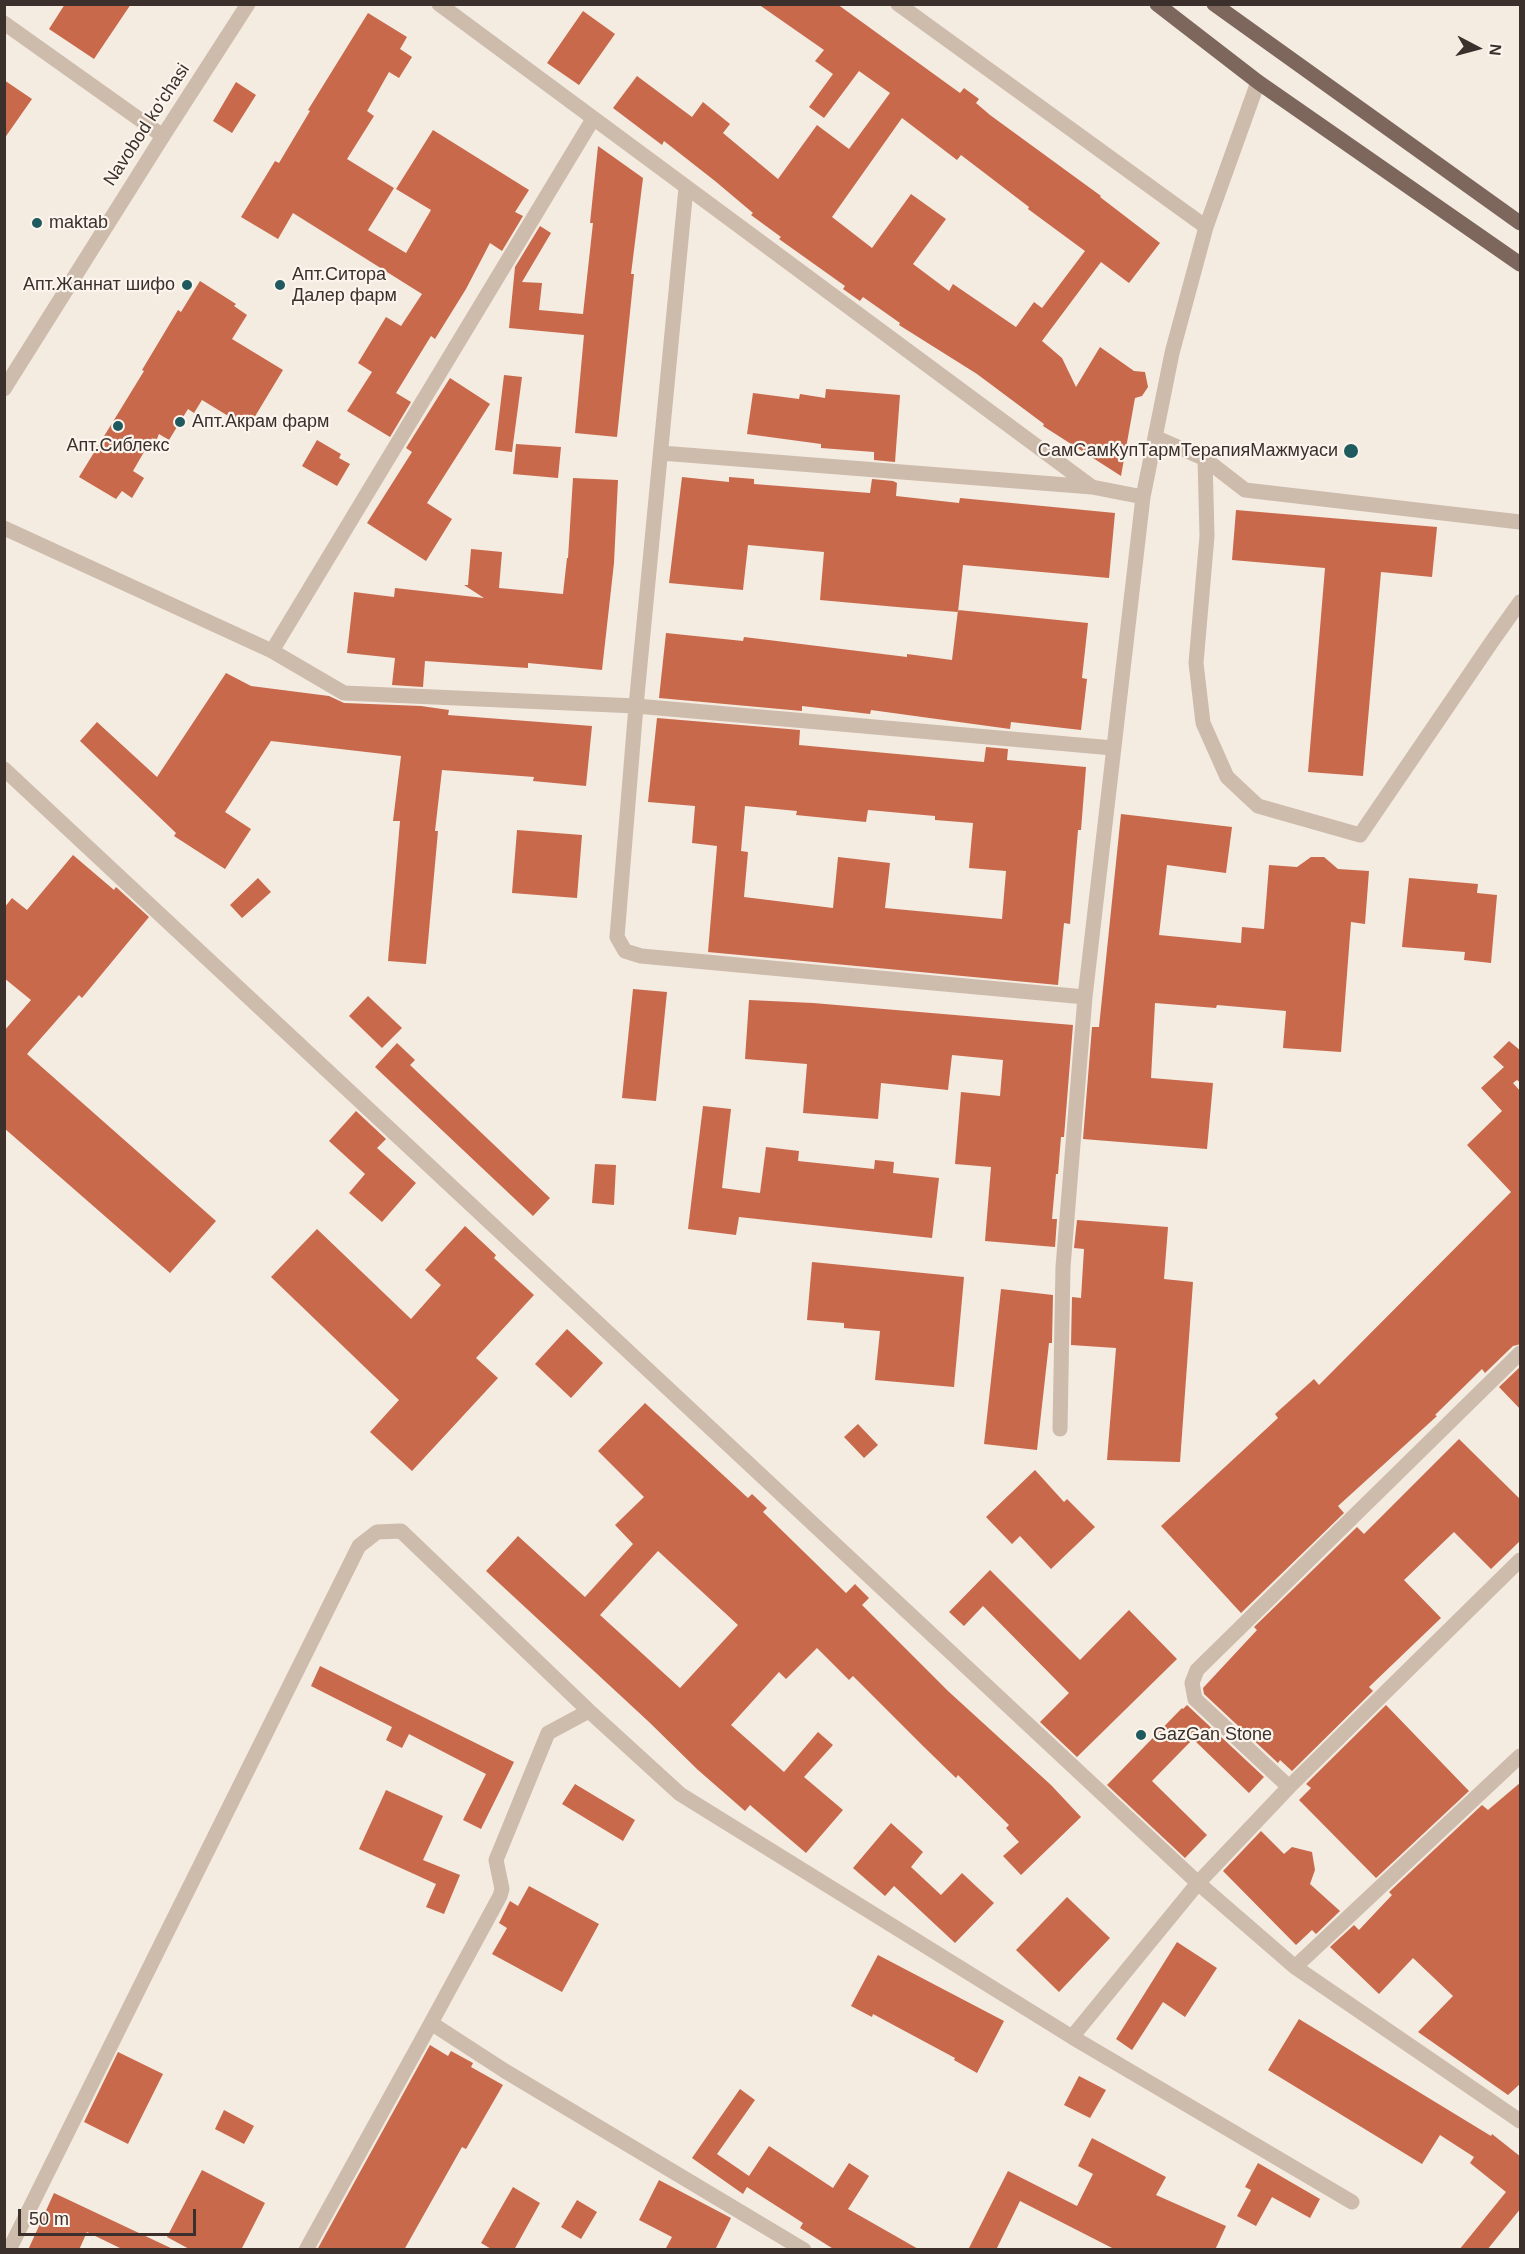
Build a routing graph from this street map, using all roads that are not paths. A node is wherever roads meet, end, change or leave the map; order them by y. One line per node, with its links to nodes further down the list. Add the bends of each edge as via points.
1 (248, 4): 9 (street, Navobod ko'chasi)
2 (439, 4): 8 (street)
3 (898, 4): 12 (street)
4 (1157, 4): 7 (main road)
5 (1214, 4): 11 (main road)
6 (4, 23): 9 (street)
7 (1258, 82): 12 (street); 13 (main road)
8 (593, 119): 10 (street); 23 (street)
9 (162, 136): 14 (street, Navobod ko'chasi)
10 (686, 188): 16 (street); 18 (street)
11 (1521, 223)
12 (1206, 227): 15 (street, via 1172,353)
13 (1521, 264)
14 (4, 389)
15 (1155, 437): 17 (street); 19 (street)
16 (661, 453): 18 (street); 24 (street)
17 (1205, 459): 20 (street, via 1245,490); 22 (street, via 1207,536 1196,663 1203,723 1227,777 1258,806 1360,835)
18 (1092, 487): 19 (street)
19 (1143, 497): 25 (street)
20 (1521, 522)
21 (4, 528): 23 (street)
22 (1521, 602)
23 (272, 651): 24 (street, via 344,693)
24 (636, 706): 25 (street); 27 (street, via 617,918 617,937 625,951 641,956)
25 (1113, 748): 27 (street)
26 (4, 769): 34 (street)
27 (1085, 997): 29 (street, via 1063,1267)
28 (1521, 1353): 33 (street, via 1197,1670 1192,1683 1195,1699)
29 (1060, 1430)
30 (1521, 1560): 33 (street)
31 (589, 1711): 36 (street, via 548,1733 496,1860 500,1896); 37 (street, via 680,1794); 40 (street, via 401,1531 377,1532 359,1546)
32 (1521, 1756): 35 (street)
33 (1289, 1787): 34 (street)
34 (1198, 1883): 35 (street); 37 (street)
35 (1295, 1967): 38 (street)
36 (431, 2023): 41 (street); 42 (street)
37 (1072, 2037): 39 (street)
38 (1518, 2116)
39 (1352, 2202)
40 (9, 2250)
41 (306, 2250)
42 (804, 2250)

